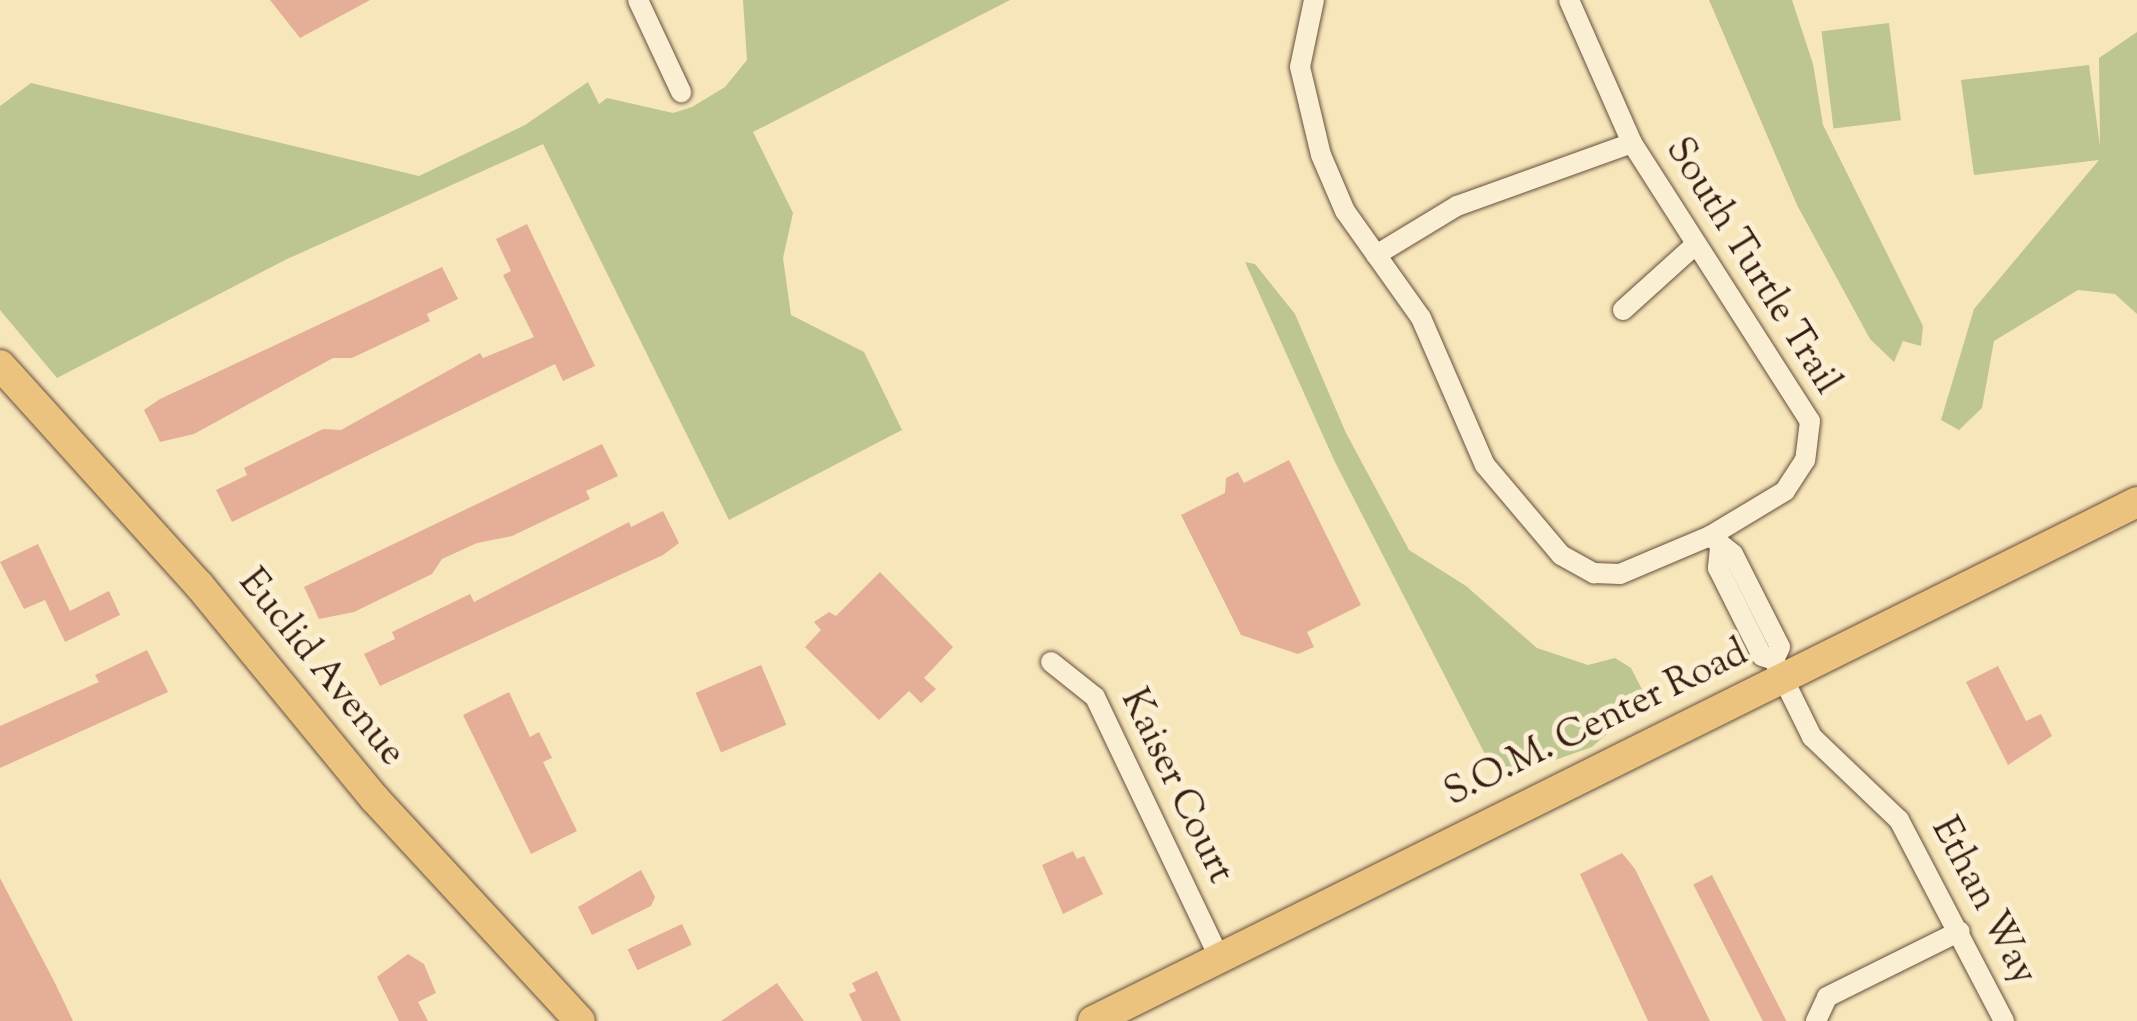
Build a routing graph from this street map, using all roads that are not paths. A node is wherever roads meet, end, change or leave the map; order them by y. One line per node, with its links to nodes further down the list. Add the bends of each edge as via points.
1 (638, 0): 4 (street)
2 (1314, 0): 7 (street, South Turtle Trail, via 1300,67 1321,155 1345,211)
3 (1569, 0): 5 (street, South Turtle Trail)
4 (681, 92)
5 (1632, 143): 6 (street, South Turtle Trail); 7 (street, via 1457,206)
6 (1696, 244): 8 (street); 11 (street, South Turtle Trail, via 1810,421 1805,460 1785,491)
7 (1376, 255): 11 (street, South Turtle Trail, via 1422,318 1485,465 1562,555 1594,573 1620,574)
8 (1623, 310)
9 (0, 366): 16 (main road, Euclid Avenue, via 199,585 374,798)
10 (2137, 502): 13 (main road, S.O.M. Center Road)
11 (1715, 542): 13 (street, Ethan Way, via 1718,568 1744,621 1762,656)
12 (1051, 662): 15 (street, Kaiser Court, via 1096,697)
13 (1779, 669): 14 (street, Ethan Way, via 1812,737 1899,820); 15 (main road, S.O.M. Center Road)
14 (1960, 931): 18 (street, via 1827,997); 19 (street, Ethan Way)
15 (1219, 957): 17 (main road, S.O.M. Center Road)
16 (580, 1021)
17 (1093, 1021)
18 (1816, 1021)
19 (2004, 1021)

